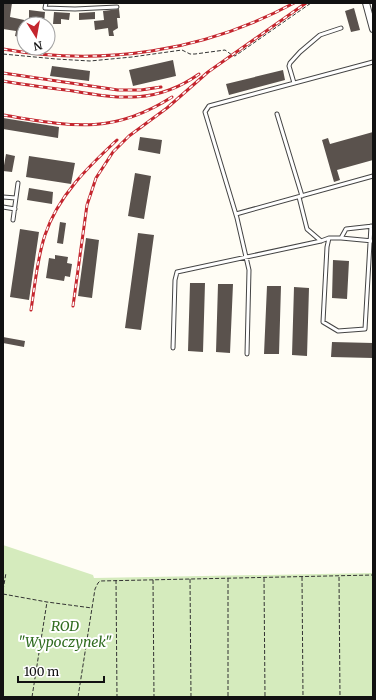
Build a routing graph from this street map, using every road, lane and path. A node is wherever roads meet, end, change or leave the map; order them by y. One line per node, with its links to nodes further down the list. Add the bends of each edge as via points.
1 (46, 3): 5 (lane, via 45,8)
2 (105, 3): 5 (lane)
3 (311, 3): 9 (path, via 235,56 225,50 190,54 182,50 90,61)
4 (367, 4): 8 (street)
5 (105, 7): 6 (lane)
6 (118, 7)
7 (341, 28): 11 (lane, via 320,35 290,63)
8 (373, 29)
9 (3, 54)
10 (373, 62): 11 (lane)
11 (294, 83): 20 (lane, via 208,106 205,112)
12 (277, 114): 15 (lane)
13 (373, 176): 15 (lane)
14 (18, 183): 17 (lane)
15 (300, 196): 20 (lane); 25 (lane, via 307,229)
16 (3, 197): 17 (lane)
17 (16, 198): 19 (lane)
18 (3, 207): 19 (lane)
19 (15, 209): 21 (lane)
20 (236, 214): 27 (lane)
21 (13, 220)
22 (372, 226): 24 (lane, via 346,229); 26 (lane)
23 (328, 238): 24 (lane); 25 (lane); 26 (lane, via 323,322 338,331 365,329)
24 (341, 238): 26 (lane)
25 (321, 241): 27 (lane)
26 (371, 241)
27 (247, 257): 28 (lane, via 177,272); 29 (lane)
28 (173, 348)
29 (247, 354)
30 (6, 573): 39 (path)
31 (373, 575): 32 (path)
32 (339, 576): 34 (path); 51 (path)
33 (264, 577): 34 (path); 36 (path); 49 (path)
34 (302, 577): 50 (path)
35 (190, 578): 36 (path); 37 (path); 47 (path)
36 (228, 578): 48 (path)
37 (154, 579): 38 (path); 46 (path)
38 (116, 580): 42 (path, via 103,580 98,583); 45 (path)
39 (3, 590)
40 (3, 594): 41 (path)
41 (47, 602): 42 (path); 43 (path)
42 (92, 608): 44 (path)
43 (32, 697)
44 (78, 697)
45 (117, 697)
46 (154, 697)
47 (191, 697)
48 (228, 697)
49 (265, 697)
50 (303, 697)
51 (340, 697)

